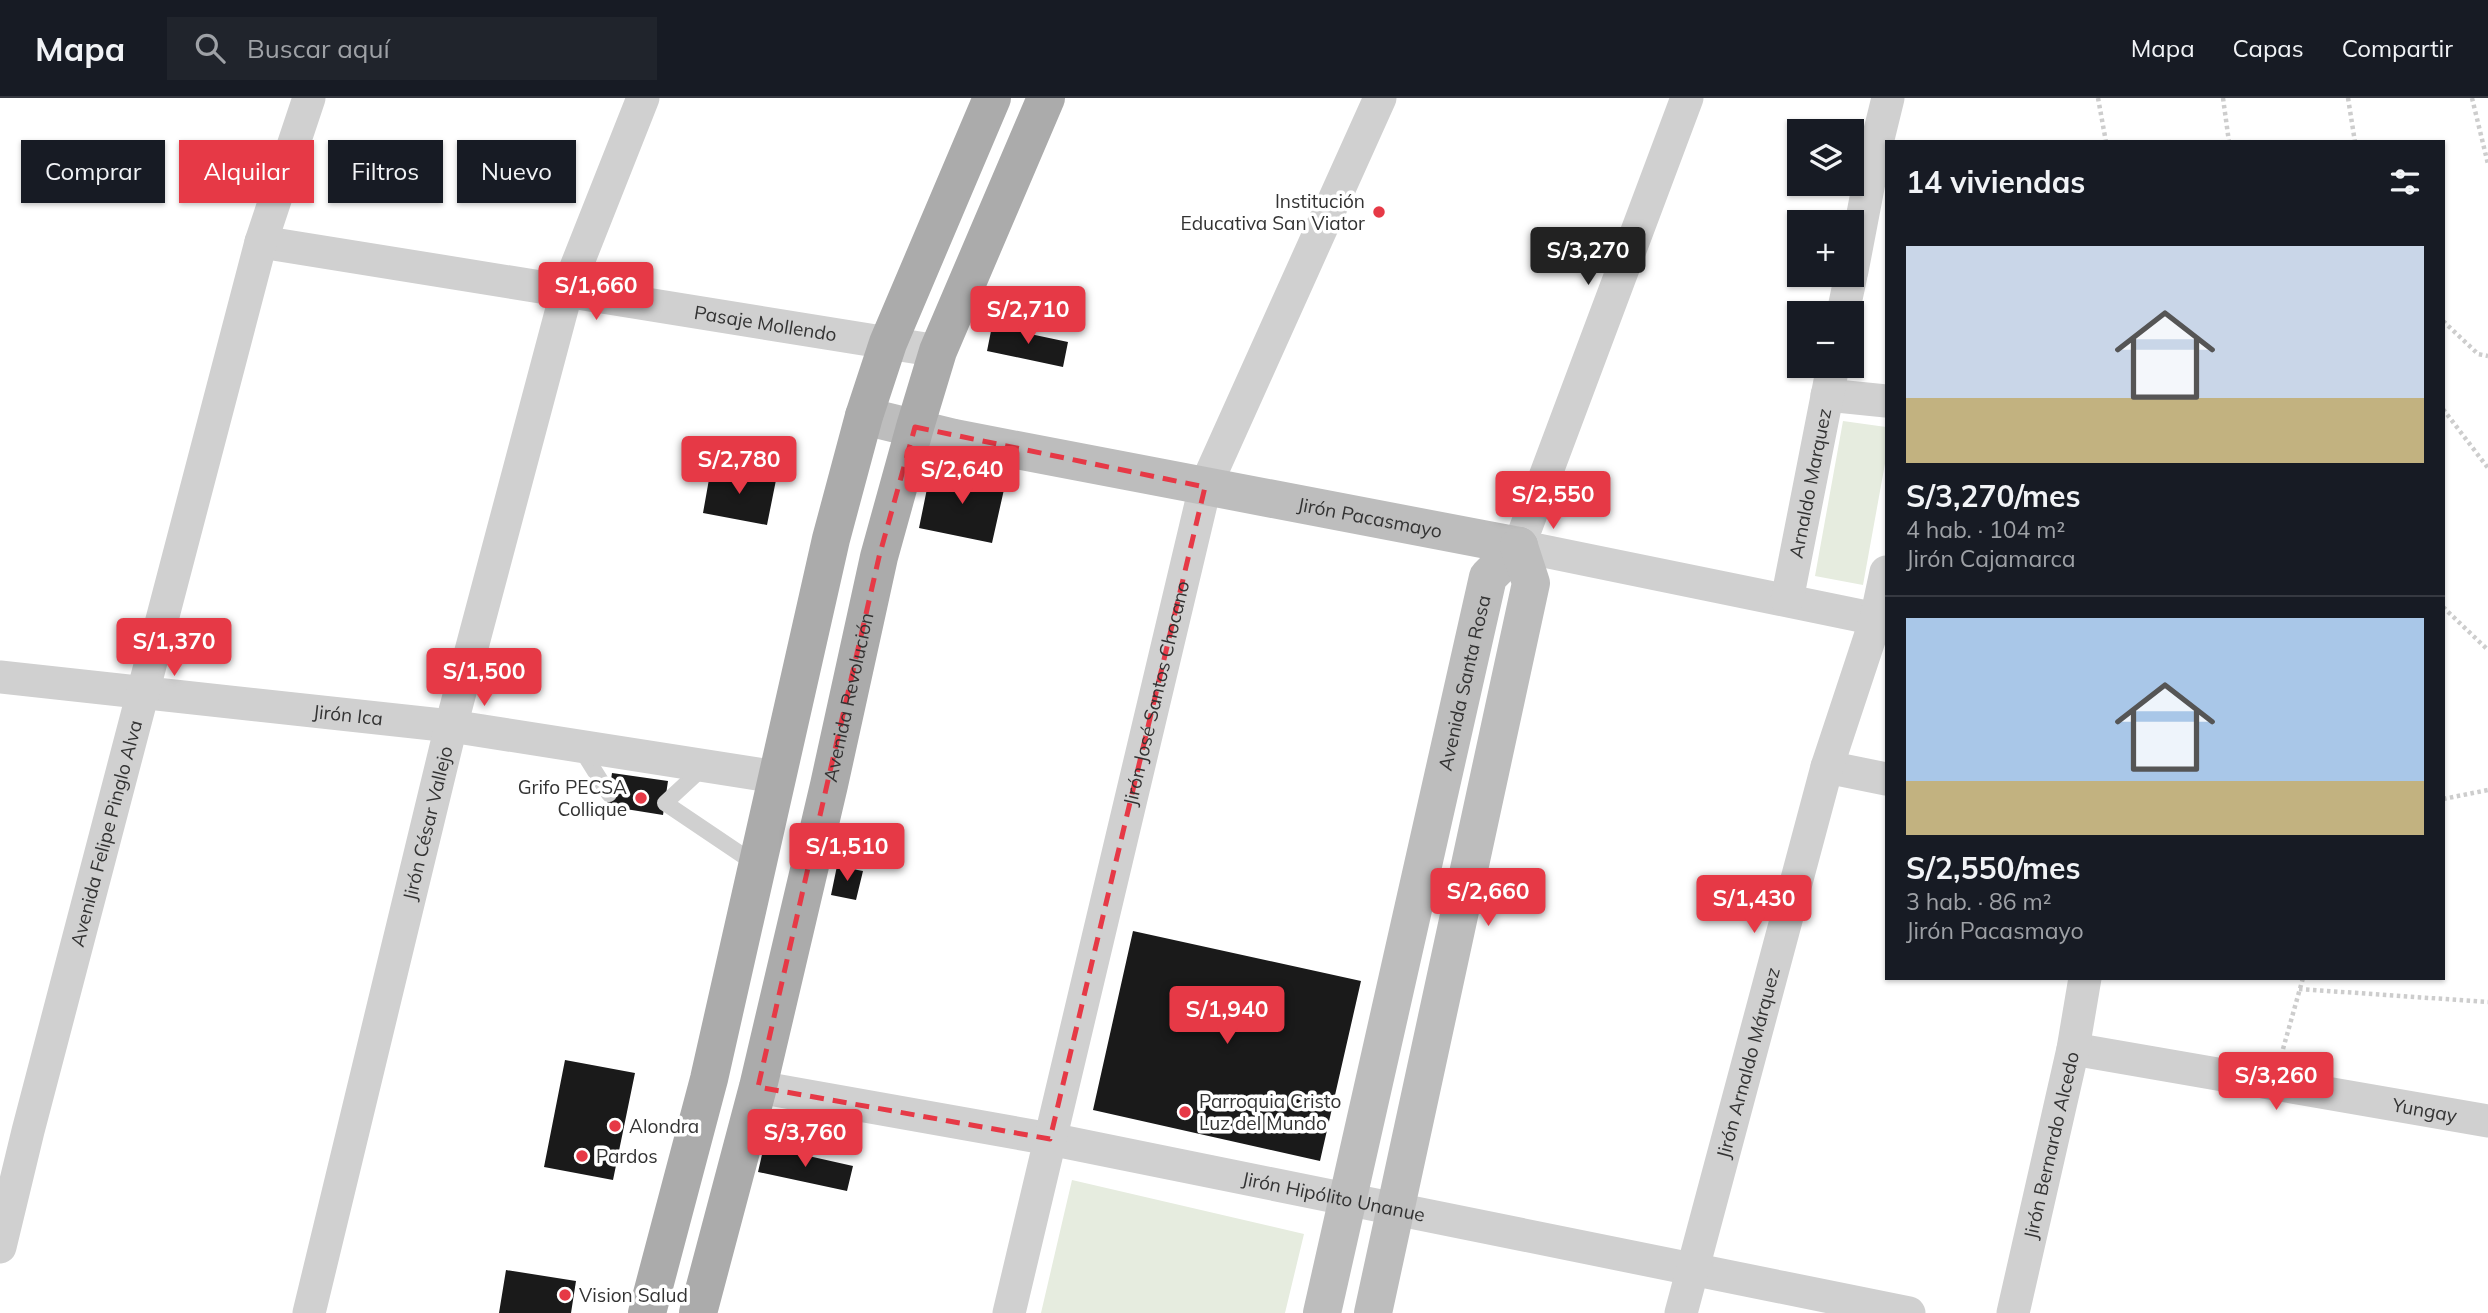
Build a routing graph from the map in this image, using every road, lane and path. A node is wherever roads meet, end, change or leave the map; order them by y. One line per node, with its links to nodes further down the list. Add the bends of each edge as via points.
1 (309, 98): 17 (street, Avenida Felipe Pinglo Alva)
2 (643, 98): 18 (street, Jirón César Vallejo)
3 (992, 98): 20 (main road)
4 (1046, 98): 21 (main road, Avenida Revolución)
5 (1380, 98): 29 (street, Jirón José Santos Chocano)
6 (1687, 98): 30 (street)
7 (1888, 98): 16 (street)
8 (2098, 98): 12 (path)
9 (2223, 98): 13 (path)
10 (2348, 98): 14 (path)
11 (2472, 98): 15 (path)
12 (2106, 140)
13 (2229, 140)
14 (2355, 140)
15 (2488, 164)
16 (1863, 210)
17 (261, 242): 18 (street, Pasaje Mollendo); 37 (street, Avenida Felipe Pinglo Alva)
18 (567, 290): 20 (street, Pasaje Mollendo); 38 (street, Jirón César Vallejo)
19 (2445, 323): 22 (path, via 2478,355)
20 (888, 342): 21 (street, Pasaje Mollendo); 26 (main road)
21 (938, 351): 27 (main road, Avenida Revolución)
22 (2488, 356)
23 (1830, 380): 24 (street); 32 (street, Arnaldo Marquez)
24 (1885, 401)
25 (2445, 412): 28 (path)
26 (864, 416): 27 (street, Jirón Pacasmayo); 42 (main road)
27 (915, 427): 29 (street, Jirón Pacasmayo); 54 (main road, Avenida Revolución, via 879,557)
28 (2488, 468)
29 (1205, 487): 30 (street, Jirón Pacasmayo); 57 (street, Jirón José Santos Chocano)
30 (1519, 546): 32 (street, Jirón Pacasmayo); 58 (street, Avenida Santa Rosa, via 1488,577); 59 (street, via 1531,583)
31 (1885, 577): 34 (street, Jirón Arnaldo Márquez)
32 (1787, 600): 34 (street, Jirón Pacasmayo)
33 (2445, 609): 35 (path)
34 (1876, 619): 41 (street, Jirón Arnaldo Márquez)
35 (2488, 650)
36 (0, 677): 37 (street, Jirón Ica)
37 (142, 693): 38 (street, Jirón Ica); 56 (street, Avenida Felipe Pinglo Alva)
38 (451, 726): 39 (street, Jirón Ica); 62 (street, Jirón César Vallejo)
39 (580, 747): 40 (street, Jirón Ica); 45 (lane)
40 (705, 766): 42 (street, Jirón Ica); 47 (lane, via 664,803)
41 (1827, 767): 43 (street); 61 (street, Jirón Arnaldo Márquez)
42 (777, 777): 47 (main road)
43 (1885, 779)
44 (2488, 790): 46 (path)
45 (609, 794)
46 (2445, 799)
47 (757, 865): 63 (main road, via 709,1079)
48 (2085, 980): 52 (street, Jirón Bernardo Alcedo)
49 (2302, 980): 50 (path)
50 (2299, 989): 51 (path); 53 (path)
51 (2488, 1002)
52 (2073, 1049): 53 (street, Yungay); 70 (street, Jirón Bernardo Alcedo)
53 (2273, 1084): 55 (street, Yungay)
54 (758, 1087): 57 (street, Jirón Hipólito Unanue); 64 (main road, Avenida Revolución)
55 (2488, 1121)
56 (14, 1129): 60 (street, Avenida Felipe Pinglo Alva)
57 (1050, 1139): 58 (street, Jirón Hipólito Unanue); 65 (street, Jirón José Santos Chocano)
58 (1348, 1200): 59 (street, Jirón Hipólito Unanue); 66 (street, Avenida Santa Rosa)
59 (1397, 1209): 61 (street, Jirón Hipólito Unanue); 67 (street)
60 (0, 1247)
61 (1691, 1269): 68 (street, Jirón Arnaldo Márquez); 69 (street, Jirón Hipólito Unanue)
62 (309, 1313)
63 (647, 1313)
64 (698, 1313)
65 (1009, 1313)
66 (1322, 1313)
67 (1373, 1313)
68 (1681, 1313)
69 (1909, 1313)
70 (2013, 1313)

